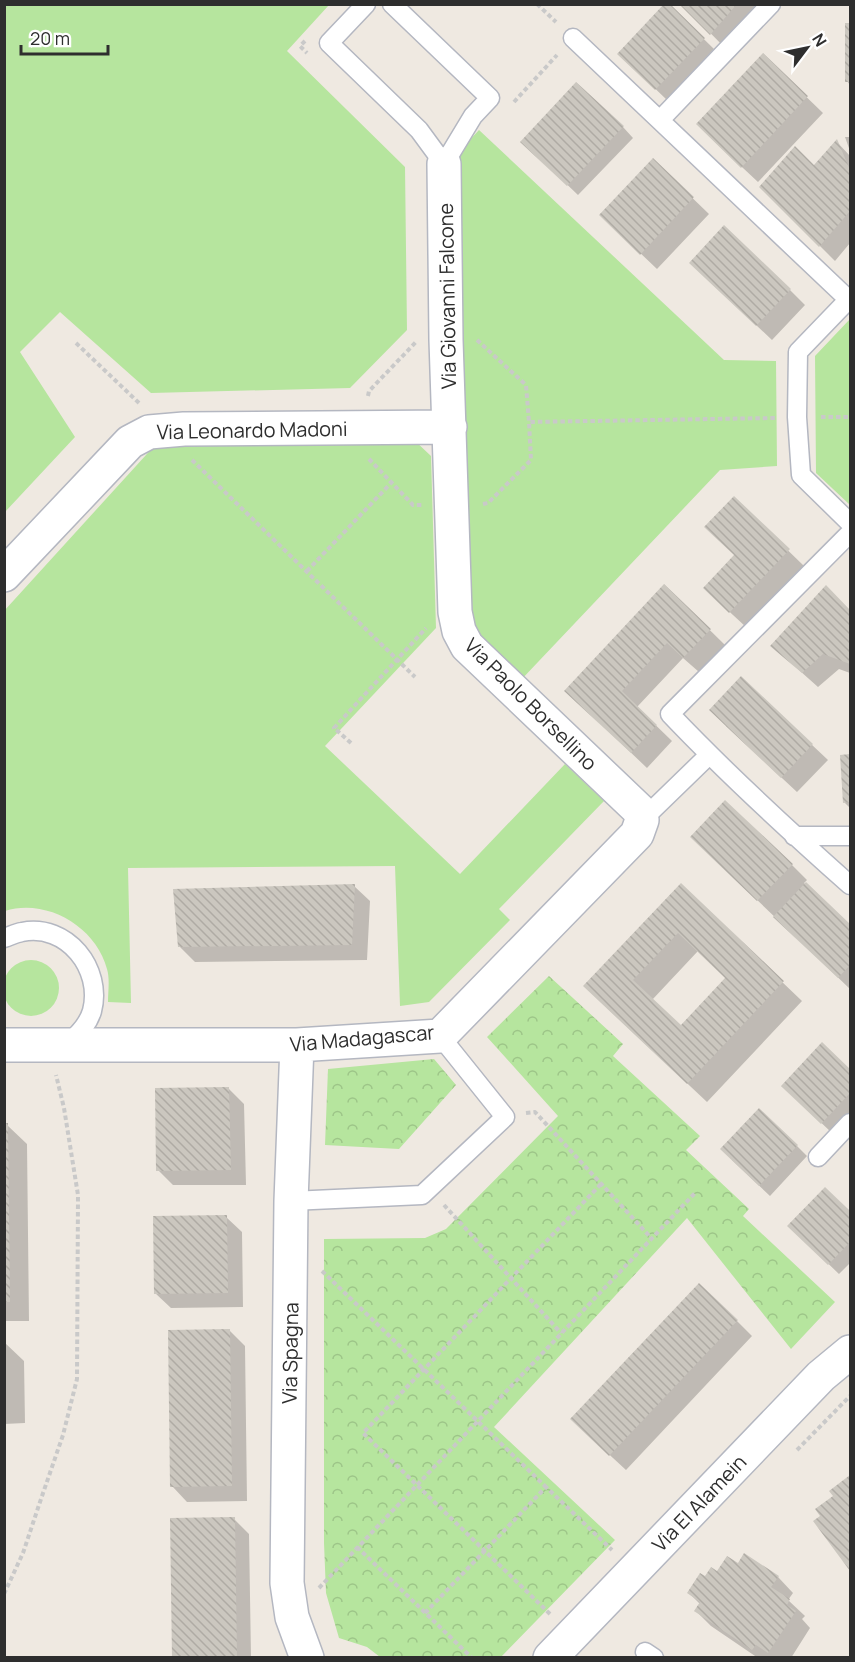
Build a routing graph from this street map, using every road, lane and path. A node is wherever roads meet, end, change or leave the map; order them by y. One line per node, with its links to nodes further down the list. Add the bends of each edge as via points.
1 (366, 4): 10 (lane, via 328,43 419,130)
2 (392, 4): 10 (lane, via 489,98 473,116)
3 (537, 4): 6 (path)
4 (771, 4): 9 (lane)
5 (308, 38): 7 (path, via 300,46)
6 (573, 38): 8 (path); 9 (lane)
7 (308, 55)
8 (508, 108)
9 (660, 120): 11 (lane)
10 (444, 164): 20 (street, Via Giovanni Falcone)
11 (850, 299): 17 (lane, via 798,352)
12 (471, 339): 19 (path, via 478,340 526,386)
13 (421, 342): 15 (path, via 414,343 369,391)
14 (76, 343): 16 (path)
15 (367, 401)
16 (145, 410)
17 (797, 417): 18 (path); 19 (path); 26 (lane, via 801,474)
18 (850, 417)
19 (529, 422): 24 (path, via 531,460 488,503)
20 (450, 427): 29 (street, Via Leonardo Madoni, via 149,432 130,442); 35 (street, Via Paolo Borsellino, via 455,612 459,631 467,646 639,810)
21 (184, 453): 28 (path)
22 (368, 454): 23 (path)
23 (391, 483): 25 (path, via 413,504); 28 (path)
24 (479, 504)
25 (430, 506)
26 (850, 523)
27 (850, 533): 34 (lane, via 670,714)
28 (307, 571): 31 (path)
29 (4, 575)
30 (429, 624): 31 (path)
31 (398, 659): 32 (path); 33 (path, via 334,728)
32 (415, 677)
33 (351, 743)
34 (709, 755): 35 (lane, Via Madagascar); 36 (lane)
35 (642, 820): 40 (street, Via Madagascar, via 637,834)
36 (794, 836): 37 (lane); 38 (lane)
37 (850, 836)
38 (850, 885)
39 (4, 938): 43 (lane, via 22,932 44,932 64,939 80,952 91,971 95,992 92,1012 82,1031)
40 (440, 1036): 42 (street, Via Madagascar); 44 (lane)
41 (4, 1045): 43 (street, Via Madagascar)
42 (297, 1045): 43 (street, Via Madagascar); 50 (street, Via Spagna)
43 (58, 1046): 63 (path, via 78,1195 77,1379 63,1435 27,1542)
44 (505, 1117): 47 (path, via 535,1112); 48 (lane)
45 (850, 1123): 46 (lane)
46 (818, 1157)
47 (601, 1184): 51 (path); 53 (path)
48 (429, 1188): 50 (lane, via 422,1195); 53 (path)
49 (695, 1193): 51 (path)
50 (291, 1201): 67 (street, Via Spagna, via 287,1582 292,1617)
51 (651, 1239): 54 (path)
52 (318, 1268): 56 (path)
53 (511, 1278): 54 (path); 56 (path)
54 (561, 1334): 57 (path)
55 (850, 1352): 62 (street, Via El Alamein, via 821,1376)
56 (424, 1370): 57 (path); 58 (path, via 363,1433)
57 (478, 1421): 58 (path); 59 (path)
58 (416, 1485): 60 (path); 61 (path)
59 (546, 1487): 61 (path); 62 (path)
60 (357, 1547): 64 (path, via 319,1587); 65 (path)
61 (485, 1551): 65 (path); 66 (path)
62 (633, 1571): 66 (street, Via El Alamein)
63 (4, 1594)
64 (320, 1599)
65 (425, 1613): 68 (path)
66 (561, 1646)
67 (307, 1658)
68 (472, 1658)

